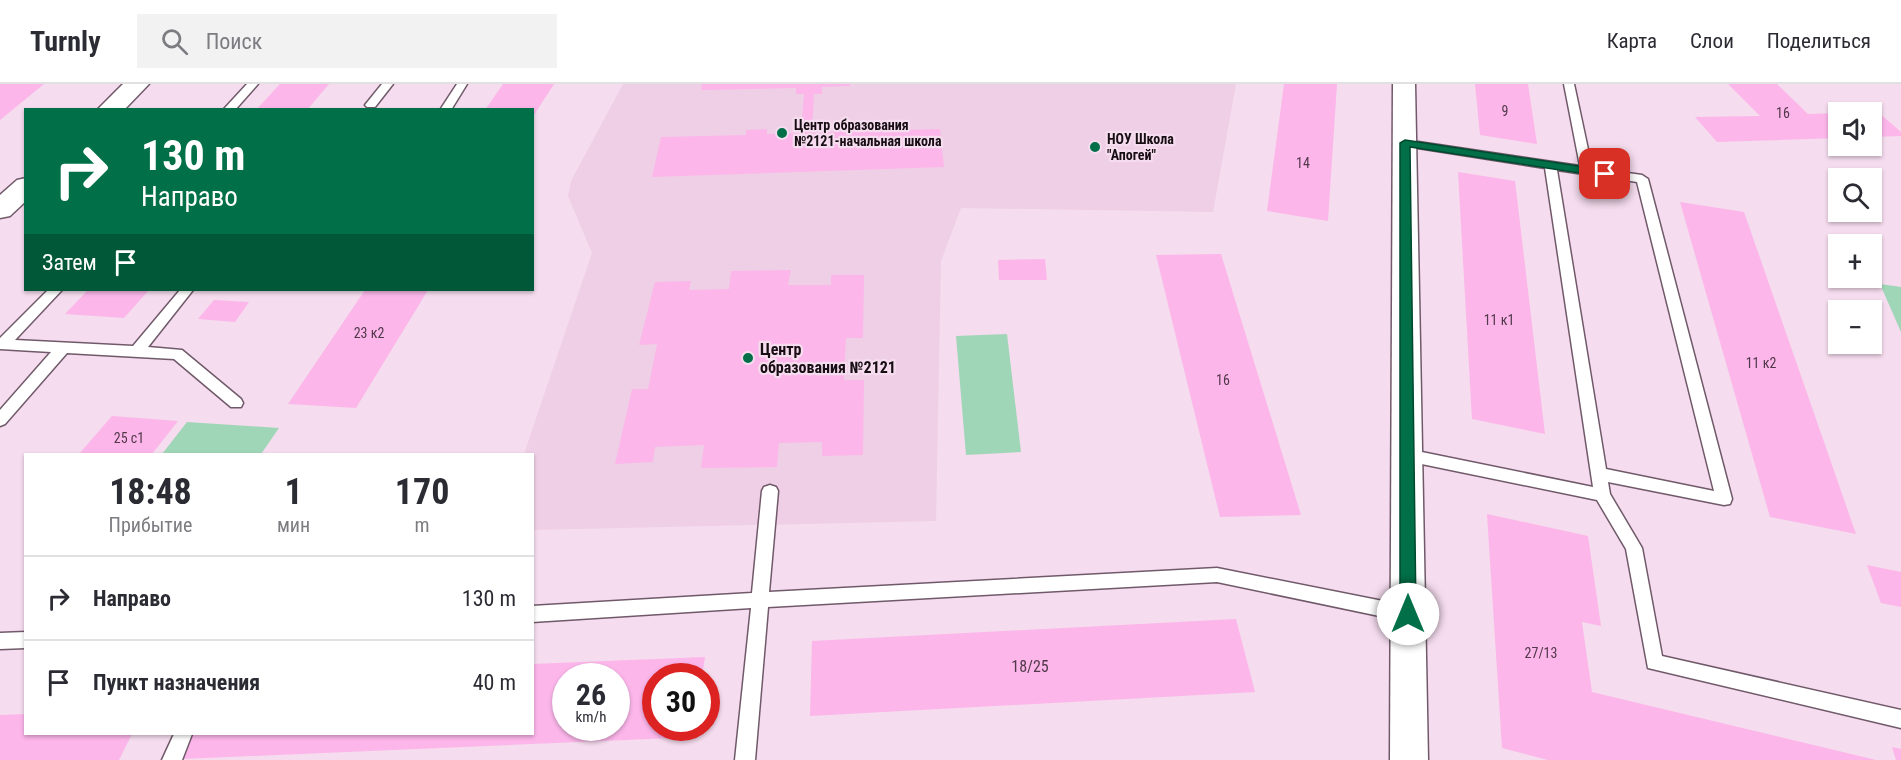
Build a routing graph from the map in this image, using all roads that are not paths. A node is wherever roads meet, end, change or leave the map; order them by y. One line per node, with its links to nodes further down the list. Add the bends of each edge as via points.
1 (137, 84): 8 (main road)
2 (253, 84): 9 (lane)
3 (388, 84): 7 (lane)
4 (462, 84): 10 (lane)
5 (1404, 84): 11 (street)
6 (1569, 84): 13 (lane)
7 (371, 105)
8 (111, 108)
9 (230, 108)
10 (446, 108)
11 (1405, 143): 12 (lane); 23 (street)
12 (1551, 165): 13 (lane); 24 (lane)
13 (1587, 171): 24 (lane, via 1642,179 1724,499)
14 (24, 188): 15 (main road)
15 (0, 210)
16 (54, 291): 18 (lane)
17 (186, 291): 20 (lane)
18 (1, 344): 19 (lane)
19 (63, 348): 20 (lane); 22 (lane)
20 (136, 352): 21 (lane, via 177,354)
21 (236, 403)
22 (0, 420)
23 (1407, 454): 26 (lane); 29 (street)
24 (1599, 474): 26 (lane)
25 (770, 491): 27 (lane)
26 (1602, 495): 32 (lane, via 1634,548 1654,662)
27 (760, 600): 28 (lane); 29 (lane, via 1217,575); 35 (lane)
28 (534, 614)
29 (1408, 614): 36 (street)
30 (24, 640): 31 (lane)
31 (0, 641)
32 (1901, 719)
33 (183, 735): 34 (lane)
34 (172, 760)
35 (745, 760)
36 (1409, 760)

